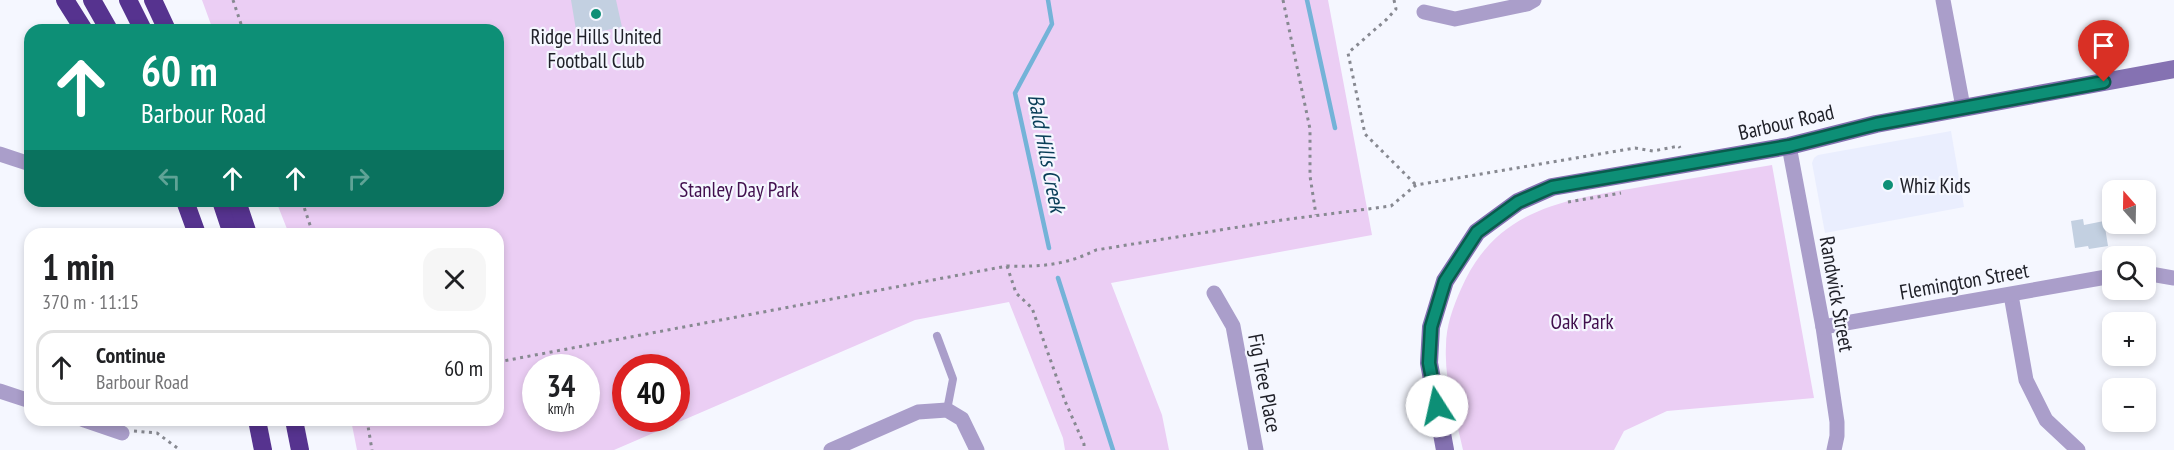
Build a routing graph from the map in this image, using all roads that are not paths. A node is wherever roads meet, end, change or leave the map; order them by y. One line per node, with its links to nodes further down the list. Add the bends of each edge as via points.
1 (65, 0): 8 (highway)
2 (92, 0): 9 (highway)
3 (128, 0): 10 (highway)
4 (153, 0): 11 (highway)
5 (1534, 0): 7 (street, via 1455,19)
6 (1943, 0): 13 (street)
7 (1424, 12)
8 (80, 24)
9 (106, 24)
10 (140, 24)
11 (164, 24)
12 (2174, 69): 13 (street, Barbour Road)
13 (1963, 107): 14 (street, Barbour Road)
14 (1789, 146): 28 (street, Randwick Street); 42 (street, Barbour Road, via 1543,190 1518,202 1477,232 1445,281 1431,327 1429,363)
15 (0, 154): 16 (street)
16 (24, 162)
17 (187, 207): 20 (highway)
18 (223, 207): 21 (highway)
19 (239, 207): 22 (highway)
20 (195, 228)
21 (230, 228)
22 (246, 228)
23 (2156, 275): 25 (street)
24 (2102, 278): 27 (street, Flemington Street)
25 (2174, 278)
26 (1214, 293): 41 (street, Fig Tree Place, via 1233,327)
27 (2011, 295): 28 (street, Flemington Street); 44 (street, via 2026,380 2046,420)
28 (1823, 327): 43 (street, Randwick Street, via 1837,422)
29 (937, 336): 32 (lane, via 953,379)
30 (0, 391): 31 (street)
31 (24, 399)
32 (947, 410): 39 (street, via 918,412); 40 (street, via 962,419)
33 (102, 426): 36 (street)
34 (258, 426): 37 (highway)
35 (295, 426): 38 (highway)
36 (122, 433)
37 (263, 450)
38 (300, 450)
39 (831, 450)
40 (977, 450)
41 (1256, 450)
42 (1445, 450)
43 (1834, 450)
44 (2078, 450)

